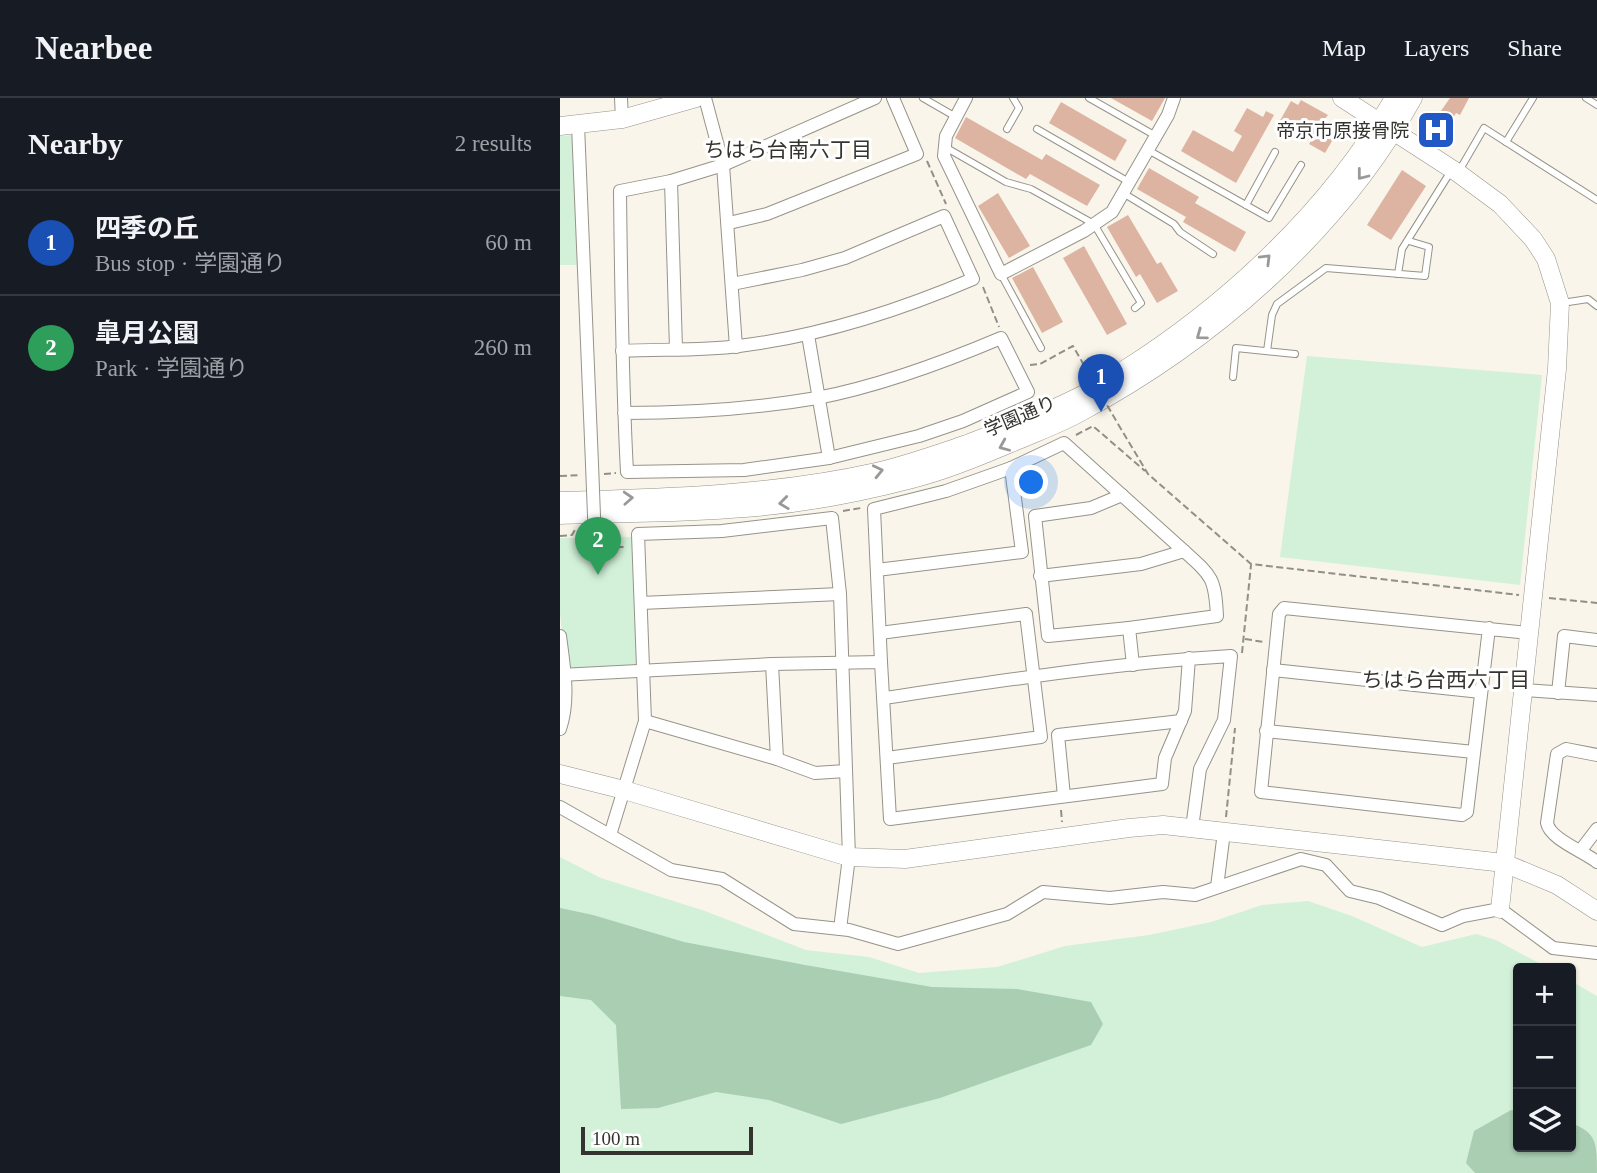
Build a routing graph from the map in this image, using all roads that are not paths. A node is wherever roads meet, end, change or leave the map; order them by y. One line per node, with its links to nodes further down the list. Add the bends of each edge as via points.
1 (621, 98): 18 (street)
2 (695, 98): 18 (street)
3 (705, 98): 30 (street)
4 (875, 98): 30 (street)
5 (893, 98): 36 (street, via 917,154 767,215)
6 (923, 98): 17 (lane)
7 (966, 98): 17 (street)
8 (1013, 98): 22 (lane, via 1018,108)
9 (1089, 98): 24 (lane)
10 (1174, 98): 24 (street)
11 (1342, 98): 21 (street)
12 (1394, 98): 21 (street, 学園通り)
13 (1413, 98): 21 (street, 学園通り)
14 (1534, 98): 25 (lane)
15 (1586, 98): 16 (lane)
16 (1597, 105)
17 (956, 117): 26 (street)
18 (622, 119): 19 (street)
19 (578, 125): 20 (street); 61 (street, bridge)
20 (560, 126)
21 (1386, 126): 31 (street); 59 (street, 学園通り, one-way to 21, via 755,491 876,472 1002,431 1075,399 1194,322 1260,265); 60 (street, 学園通り, one-way to 60, via 1366,171 1318,228 1246,300 1154,369 1076,415 966,462 867,489 745,508)
22 (1007, 129)
23 (1037, 129): 33 (lane)
24 (1156, 136): 27 (street)
25 (1506, 142): 31 (lane, via 1484,128); 34 (lane)
26 (945, 147): 37 (lane); 40 (street, via 944,156)
27 (1148, 150): 33 (street); 35 (lane)
28 (1275, 152): 35 (lane)
29 (1301, 164): 35 (lane, via 1269,218)
30 (723, 165): 32 (street); 36 (street)
31 (1455, 171): 38 (lane); 43 (street, via 1500,204 1533,239 1546,260)
32 (671, 181): 49 (street); 50 (street, via 620,191)
33 (1126, 188): 37 (street, via 1112,212); 39 (lane)
34 (1597, 200)
35 (1246, 205)
36 (729, 223): 42 (street)
37 (1094, 224): 40 (street); 45 (lane, via 1141,303)
38 (1409, 241): 41 (lane, via 1402,249); 41 (lane, via 1429,247 1425,276)
39 (1213, 254)
40 (1001, 274): 48 (lane)
41 (1398, 274): 51 (lane, via 1326,268 1277,304)
42 (732, 284): 46 (street, via 845,258 944,216 974,279 924,300); 47 (street)
43 (1560, 303): 44 (lane, via 1588,299); 70 (street, via 1560,345)
44 (1597, 306)
45 (1135, 308)
46 (808, 335): 47 (street); 54 (street)
47 (736, 347): 49 (street)
48 (1041, 348)
49 (676, 349): 50 (street)
50 (622, 351): 55 (street)
51 (1267, 352): 52 (lane); 53 (lane, via 1236,348)
52 (1295, 354)
53 (1233, 377)
54 (818, 398): 55 (street, via 716,410); 56 (street); 56 (street, via 926,367 1001,338 1028,392 919,436)
55 (624, 412): 56 (street, via 628,472 744,470)
56 (829, 458)
57 (1011, 468): 58 (street, via 1064,443); 63 (street, via 874,509); 63 (street, via 1022,552)
58 (1122, 495): 62 (street); 64 (street, via 1091,508 1035,516)
59 (560, 501)
60 (560, 515)
61 (595, 542)
62 (1184, 551): 64 (street, via 1141,564); 67 (street, via 1216,587 1217,616)
63 (877, 570): 69 (street)
64 (1040, 576): 67 (street, via 1048,636)
65 (839, 594): 66 (street); 66 (street, via 832,518 722,531 638,534); 74 (street)
66 (641, 603): 79 (street)
67 (1129, 628): 77 (street)
68 (1489, 628): 70 (street); 78 (street, via 1284,608 1279,614); 83 (street)
69 (880, 633): 75 (street); 81 (street, via 1026,614)
70 (1529, 633): 82 (street)
71 (560, 636): 80 (street)
72 (1597, 640): 84 (street, via 1564,636)
73 (1189, 658): 77 (street); 88 (street); 100 (street, via 1231,656 1224,720 1200,769)
74 (842, 662): 75 (street); 76 (street); 95 (street)
75 (881, 662): 86 (street)
76 (772, 664): 79 (street); 94 (street)
77 (1133, 664): 81 (street)
78 (1273, 670): 83 (street); 90 (street)
79 (644, 671): 80 (street); 87 (street)
80 (562, 675): 89 (street, via 565,714)
81 (1032, 676): 86 (street); 93 (street, via 1041,737)
82 (1524, 690): 84 (street); 107 (street)
83 (1481, 692): 91 (street)
84 (1559, 693): 85 (street)
85 (1597, 695)
86 (884, 698): 93 (street)
87 (645, 720): 94 (street); 97 (street)
88 (1181, 721): 98 (street, via 1165,758 1162,784); 98 (street, via 1058,735)
89 (560, 729)
90 (1266, 731): 91 (street); 91 (street, via 1261,792 1462,815 1467,812)
91 (1474, 751)
92 (1597, 755): 104 (street, via 1566,749 1558,754 1546,823 1548,831)
93 (887, 758): 98 (street, via 890,819)
94 (777, 759): 95 (street, via 815,773)
95 (846, 771): 105 (street)
96 (560, 774): 97 (street)
97 (624, 790): 103 (street); 105 (street)
98 (1064, 796)
99 (560, 807): 103 (street)
100 (1192, 828): 102 (street); 105 (street, via 1129,828 905,859)
101 (1597, 829): 104 (street)
102 (1224, 832): 107 (street); 108 (street)
103 (610, 835): 111 (street, via 671,870 722,878 794,924)
104 (1581, 850): 106 (street)
105 (849, 857): 111 (street)
106 (1597, 862)
107 (1504, 863): 109 (street); 110 (street, via 1558,885)
108 (1217, 887): 109 (street, via 1301,859 1326,865 1350,891 1442,925); 111 (street, via 1195,895 1163,892 1110,898 1043,892 1007,914 898,944)
109 (1500, 909): 112 (street, via 1553,948)
110 (1597, 911)
111 (840, 929)
112 (1597, 953)

